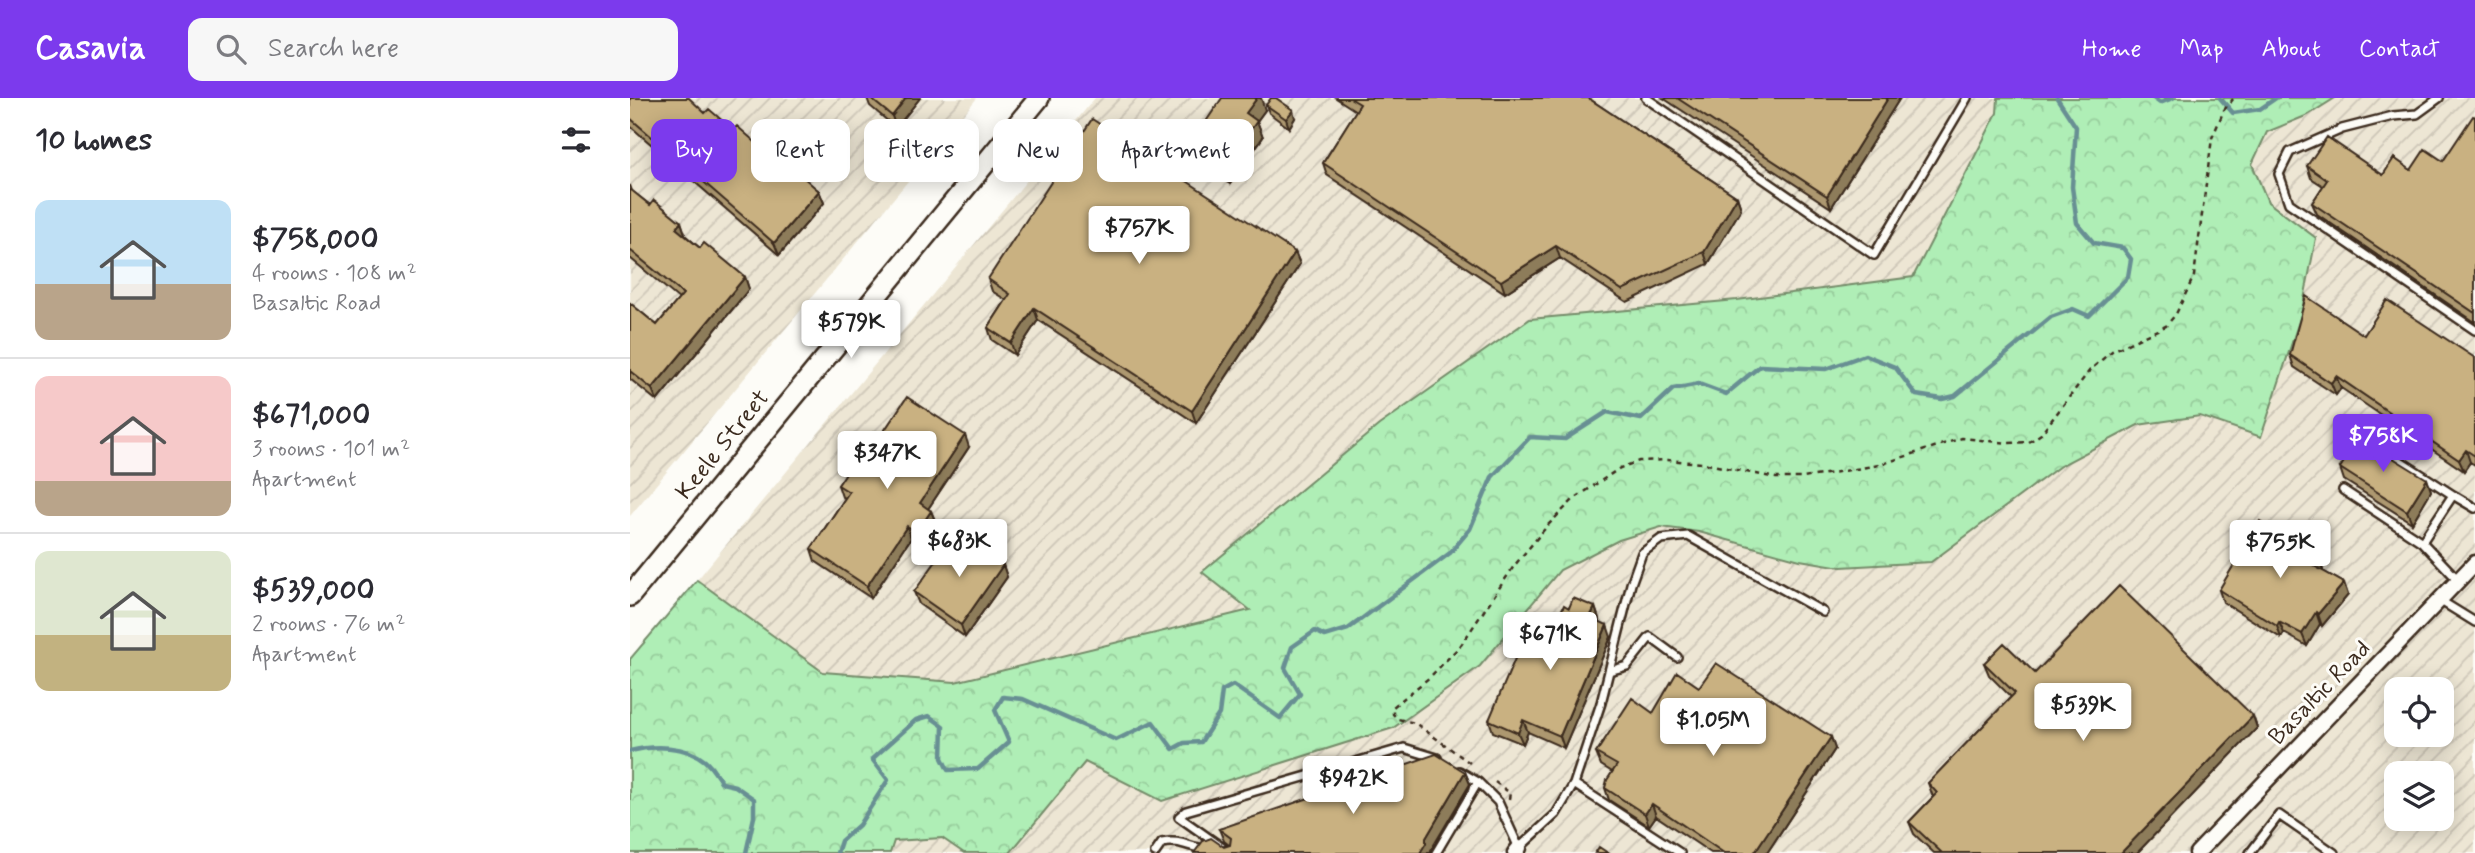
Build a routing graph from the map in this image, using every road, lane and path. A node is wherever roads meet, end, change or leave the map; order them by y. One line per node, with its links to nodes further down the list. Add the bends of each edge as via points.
1 (1039, 98): 14 (main road, Keele Street)
2 (1646, 98): 3 (lane, via 1874,255)
3 (1967, 98)
4 (2234, 98): 20 (path, via 2212,138 2194,276 2176,314 2166,326 2112,351 2090,370 2041,434 2029,442 1962,438 1879,465 1802,478 1667,460 1639,461 1620,468 1574,499 1548,525 1461,645 1393,707)
5 (2439, 98): 6 (lane, via 2417,114 2342,129 2290,152 2279,174 2289,203)
6 (2475, 330)
7 (2351, 429): 9 (lane)
8 (2343, 491): 11 (lane)
9 (2453, 495): 10 (lane); 11 (lane)
10 (2475, 508)
11 (2422, 542): 13 (lane)
12 (2475, 563): 13 (street, Basaltic Road)
13 (2459, 581): 15 (street, Basaltic Road)
14 (630, 596)
15 (2441, 601): 17 (lane); 31 (street, Basaltic Road)
16 (1823, 612): 19 (lane, via 1688,536 1661,539 1642,553)
17 (2475, 622)
18 (1677, 657): 19 (lane, via 1650,636 1627,666)
19 (1609, 670): 24 (lane)
20 (1398, 719)
21 (1441, 759): 25 (lane, via 1404,748 1186,811 1180,817)
22 (1450, 765): 23 (lane)
23 (1478, 782): 26 (lane, via 1498,802); 29 (lane)
24 (1574, 784): 26 (lane, via 1556,814); 30 (lane)
25 (1216, 843): 27 (lane, via 1208,849 1175,841 1162,843); 28 (lane)
26 (1517, 850)
27 (1155, 853)
28 (1230, 853)
29 (1436, 853)
30 (1680, 853)
31 (2197, 853)
32 (2250, 853): 33 (lane, via 2279,815)
33 (2334, 853)

